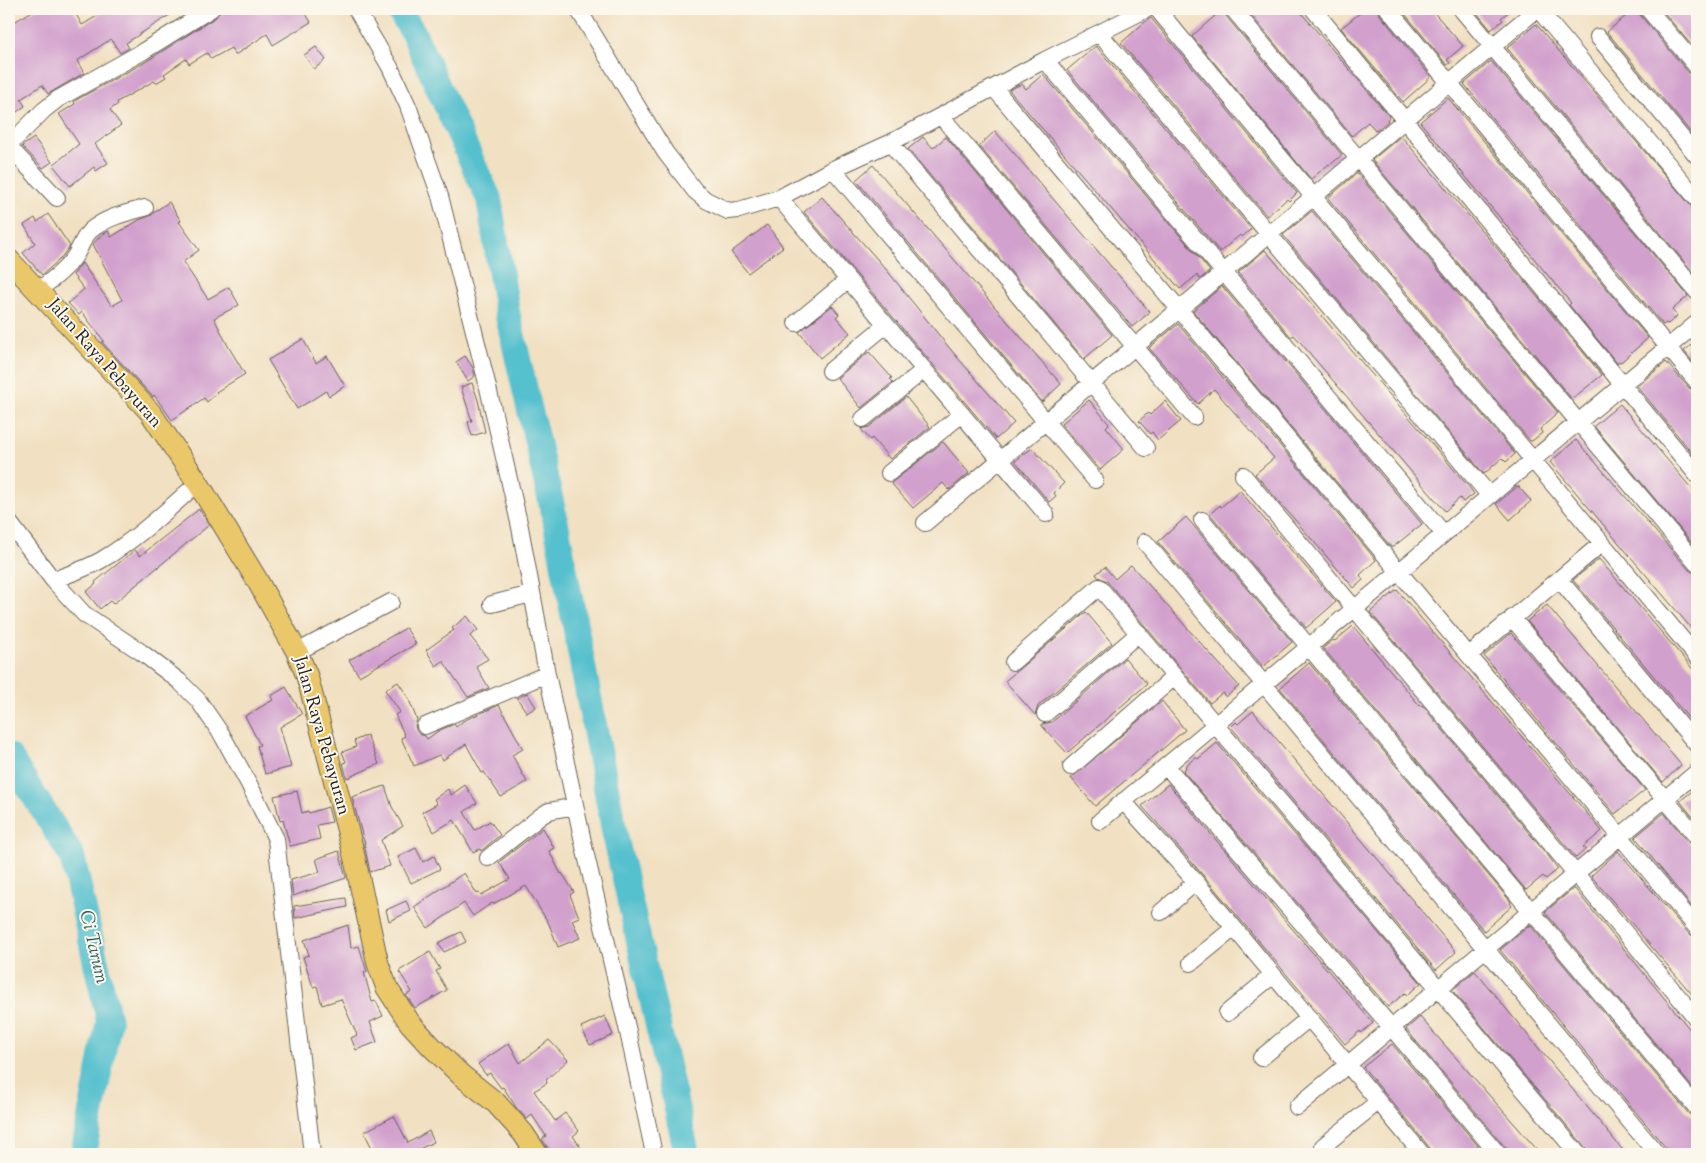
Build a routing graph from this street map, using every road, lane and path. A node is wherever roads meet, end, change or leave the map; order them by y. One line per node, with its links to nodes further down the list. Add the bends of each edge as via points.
1 (211, 9): 22 (street, via 58,99)
2 (356, 9): 73 (street, via 390,67 408,106 440,196 520,527)
3 (578, 9): 28 (street, via 665,152 695,191 728,211)
4 (1147, 9): 12 (street)
5 (1157, 9): 26 (street)
6 (1232, 9): 24 (street)
7 (1313, 9): 20 (street)
8 (1388, 9): 17 (street)
9 (1462, 9): 14 (street)
10 (1538, 9): 14 (street); 29 (street)
11 (1648, 9): 16 (street)
12 (1099, 34): 15 (street); 31 (street)
13 (1598, 37): 23 (street)
14 (1492, 46): 17 (street); 36 (street)
15 (1045, 60): 18 (street); 33 (street)
16 (1697, 67)
17 (1449, 83): 20 (street); 42 (street)
18 (994, 88): 19 (street); 37 (street)
19 (941, 116): 21 (street); 41 (street)
20 (1405, 120): 24 (street); 47 (street)
21 (890, 143): 25 (street); 46 (street)
22 (9, 146): 27 (street)
23 (1697, 156)
24 (1358, 159): 26 (street); 52 (street)
25 (833, 169): 28 (street); 51 (street)
26 (1314, 197): 31 (street); 55 (street)
27 (57, 198)
28 (779, 198): 34 (street)
29 (1697, 199)
30 (145, 208): 35 (street, via 104,221 90,231 69,264)
31 (1269, 234): 33 (street); 61 (street)
32 (9, 260): 35 (main road, Jalan Raya Pebayuran)
33 (1224, 273): 37 (street); 66 (street)
34 (848, 280): 38 (street); 40 (street)
35 (38, 290): 60 (main road, Jalan Raya Pebayuran, via 150,412)
36 (1697, 292)
37 (1180, 310): 41 (street); 70 (street)
38 (796, 323)
39 (1697, 323): 42 (street)
40 (886, 325): 43 (street); 44 (street)
41 (1135, 347): 46 (street); 49 (street)
42 (1668, 347): 45 (street); 47 (street)
43 (924, 370): 48 (street); 50 (street)
44 (830, 372)
45 (1697, 382)
46 (1092, 384): 51 (street); 53 (street)
47 (1623, 384): 52 (street); 58 (street)
48 (962, 414): 54 (street); 56 (street)
49 (1194, 417)
50 (863, 419)
51 (1046, 422): 54 (street); 59 (street)
52 (1578, 422): 55 (street); 69 (street)
53 (1146, 448)
54 (1000, 460): 62 (street); 65 (street)
55 (1533, 460): 61 (street); 68 (street)
56 (889, 473)
57 (1243, 475): 76 (street)
58 (1697, 475)
59 (1095, 480)
60 (198, 483): 72 (street, via 126,544 81,570); 80 (main road, Jalan Raya Pebayuran)
61 (1490, 496): 66 (street)
62 (1046, 514)
63 (1202, 520): 79 (street)
64 (9, 522): 72 (street)
65 (926, 524)
66 (1444, 534): 70 (street)
67 (1145, 542): 86 (street)
68 (1602, 542): 71 (street); 82 (street)
69 (1697, 564)
70 (1399, 572): 76 (street); 81 (street)
71 (1559, 579): 77 (street); 90 (street)
72 (53, 580): 122 (street, via 84,614 141,652 198,700 222,735 276,839)
73 (531, 594): 75 (street); 84 (street)
74 (391, 602): 80 (street)
75 (492, 604)
76 (1354, 609): 79 (street); 101 (street)
77 (1512, 618): 81 (street); 94 (street)
78 (1138, 633): 83 (street, via 1100,587); 85 (street); 87 (street)
79 (1309, 647): 86 (street); 103 (street)
80 (297, 652): 123 (main road, Jalan Raya Pebayuran, via 307,676 352,846 378,964 387,988 410,1023 461,1075 496,1103)
81 (1469, 655): 98 (street)
82 (1697, 657)
83 (1013, 662)
84 (547, 674): 89 (street); 96 (street)
85 (1174, 678): 88 (street); 92 (street)
86 (1264, 684): 88 (street); 107 (street)
87 (1046, 714)
88 (1214, 725): 91 (street); 110 (street)
89 (425, 726)
90 (1697, 746)
91 (1167, 767): 95 (street); 114 (street)
92 (1071, 768)
93 (1697, 772): 94 (street)
94 (1665, 799): 98 (street); 99 (street)
95 (1123, 801): 97 (street); 102 (street)
96 (575, 806): 100 (street, via 549,811); 124 (street)
97 (1100, 821)
98 (1621, 836): 101 (street); 106 (street)
99 (1697, 837)
100 (488, 858)
101 (1576, 874): 103 (street); 113 (street)
102 (1196, 882): 104 (street); 105 (street)
103 (1532, 911): 107 (street); 119 (street)
104 (1161, 912)
105 (1234, 928): 108 (street); 109 (street)
106 (1697, 928)
107 (1486, 949): 110 (street); 127 (street)
108 (1191, 963)
109 (1273, 974): 111 (street); 112 (street)
110 (1439, 988): 114 (street); 126 (street)
111 (1226, 1013)
112 (1308, 1018): 115 (street); 116 (street)
113 (1697, 1019)
114 (1392, 1028): 116 (street); 125 (street)
115 (1261, 1058)
116 (1347, 1065): 117 (street); 118 (street)
117 (1378, 1102): 120 (street); 121 (street)
118 (1297, 1107)
119 (1697, 1108)
120 (1323, 1146)
121 (1415, 1152)
122 (312, 1154)
123 (537, 1154)
124 (654, 1154)
125 (1498, 1154)
126 (1578, 1154)
127 (1657, 1154)

